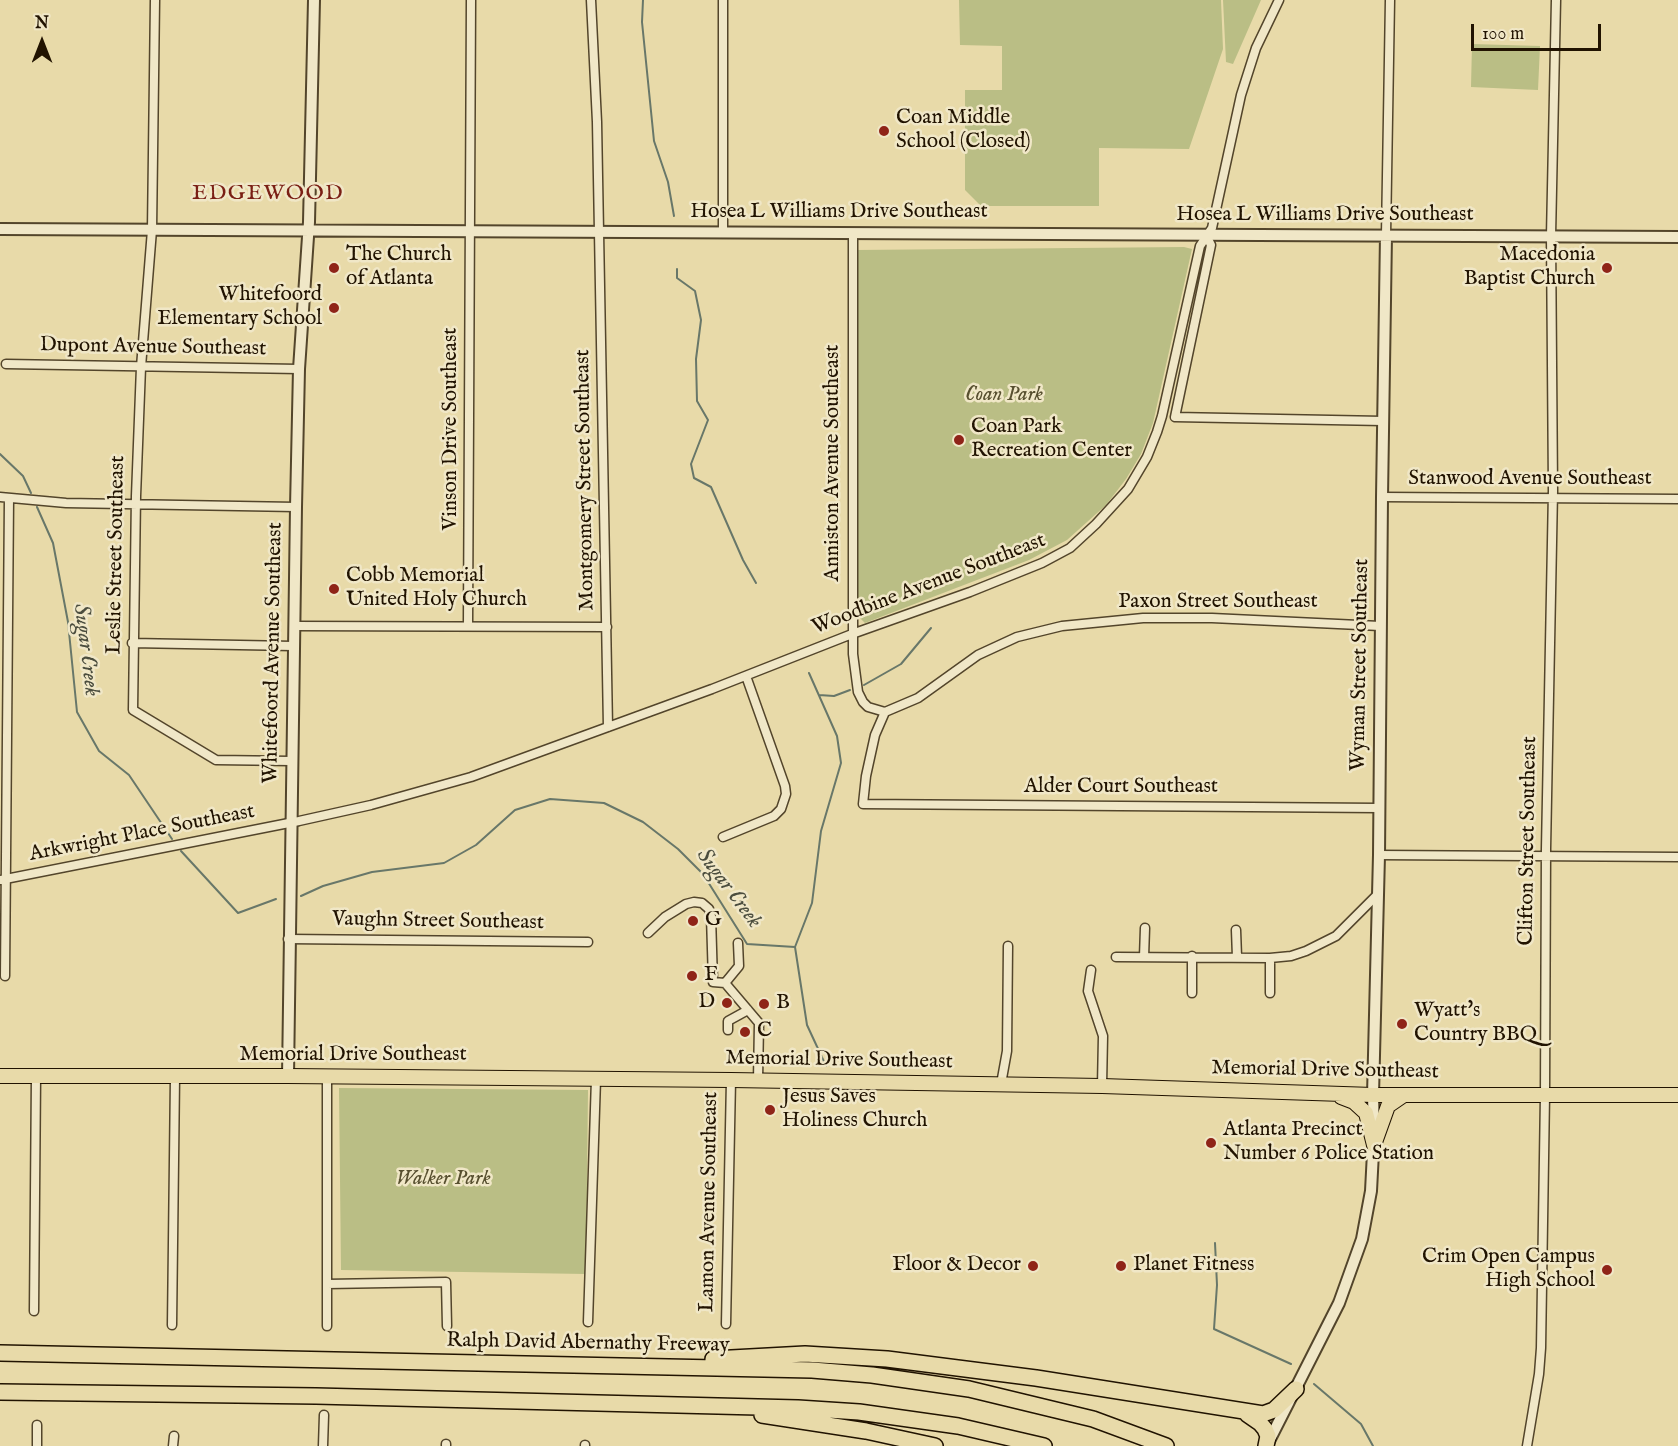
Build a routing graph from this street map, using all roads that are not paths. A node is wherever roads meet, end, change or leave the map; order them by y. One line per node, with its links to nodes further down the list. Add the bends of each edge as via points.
1 (155, 0): 10 (street, Leslie Street Southeast)
2 (314, 0): 11 (street, Whitefoord Avenue Southeast)
3 (471, 0): 12 (street, Vinson Drive Southeast)
4 (591, 0): 13 (street, Montgomery Street Southeast)
5 (723, 0): 14 (street)
6 (1279, 0): 16 (street, Woodbine Avenue Southeast, via 1256,48 1241,95 1212,228)
7 (1390, 0): 17 (street)
8 (1556, 0): 18 (street, Clifton Street Southeast)
9 (0, 229): 10 (street, Hosea L Williams Drive Southeast)
10 (152, 230): 11 (street, Hosea L Williams Drive Southeast); 21 (street, Leslie Street Southeast)
11 (308, 231): 12 (street, Hosea L Williams Drive Southeast); 22 (street, Whitefoord Avenue Southeast)
12 (471, 231): 13 (street, Hosea L Williams Drive Southeast); 31 (street, Vinson Drive Southeast)
13 (598, 232): 14 (street, Hosea L Williams Drive Southeast); 33 (street, Montgomery Street Southeast)
14 (723, 232): 15 (street, Hosea L Williams Drive Southeast)
15 (853, 233): 16 (street, Hosea L Williams Drive Southeast); 34 (street, Anniston Avenue Southeast)
16 (1206, 235): 17 (street, Hosea L Williams Drive Southeast); 23 (street, via 1211,245 1175,417); 34 (street, Woodbine Avenue Southeast, via 1200,246 1162,416 1147,457 1128,489 1070,548 1042,563)
17 (1386, 236): 18 (street, Hosea L Williams Drive Southeast); 23 (street, Wyman Street Southeast)
18 (1551, 236): 19 (street, Hosea L Williams Drive Southeast); 26 (street, Clifton Street Southeast)
19 (1678, 237)
20 (6, 364): 21 (street, Dupont Avenue Southeast)
21 (141, 367): 22 (street, Dupont Avenue Southeast); 28 (street, Leslie Street Southeast)
22 (299, 369): 29 (street, Whitefoord Avenue Southeast)
23 (1383, 421): 24 (street, Wyman Street Southeast)
24 (1382, 497): 26 (street, Stanwood Avenue Southeast); 32 (street, Wyman Street Southeast)
25 (5, 498): 28 (street); 47 (street)
26 (1553, 498): 27 (street, Stanwood Avenue Southeast); 45 (street, Clifton Street Southeast)
27 (1678, 499)
28 (135, 504): 29 (street); 35 (street, Leslie Street Southeast)
29 (296, 507): 30 (street, Whitefoord Avenue Southeast)
30 (294, 626): 31 (street); 36 (street, Whitefoord Avenue Southeast)
31 (468, 626): 33 (street)
32 (1380, 626): 38 (street, Paxon Street Southeast, via 1184,617 1062,626 999,644 918,698); 41 (street, Wyman Street Southeast)
33 (607, 627): 39 (street, Montgomery Street Southeast)
34 (852, 634): 37 (street, Woodbine Avenue Southeast); 38 (street, Anniston Avenue Southeast, via 858,692 868,707)
35 (132, 643): 36 (street); 40 (street, Leslie Street Southeast, via 133,710 216,760)
36 (293, 646): 40 (street, Whitefoord Avenue Southeast)
37 (746, 675): 39 (street, Woodbine Avenue Southeast); 43 (street, via 786,794 774,816)
38 (885, 712): 41 (street, Alder Court Southeast, via 875,735 863,804)
39 (608, 728): 42 (street, Woodbine Avenue Southeast, via 471,777 371,805)
40 (291, 761): 42 (street, Whitefoord Avenue Southeast)
41 (1379, 808): 44 (street, Wyman Street Southeast)
42 (290, 822): 47 (street, Arkwright Place Southeast); 52 (street, Whitefoord Avenue Southeast)
43 (723, 837)
44 (1379, 855): 45 (street); 48 (street, Wyman Street Southeast)
45 (1546, 855): 46 (street); 81 (street, Clifton Street Southeast)
46 (1678, 857)
47 (3, 879): 62 (street)
48 (1377, 895): 60 (street, via 1336,936 1305,951); 79 (street, Wyman Street Southeast)
49 (1145, 928): 58 (street)
50 (1236, 930): 59 (street)
51 (648, 933): 63 (street, via 686,904 702,903 711,916 713,982)
52 (288, 939): 53 (street, Vaughn Street Southeast); 70 (street, Whitefoord Avenue Southeast)
53 (588, 942)
54 (738, 943): 63 (street, via 739,966)
55 (1008, 946): 76 (street, via 1007,1051)
56 (1192, 956): 58 (street); 59 (street); 64 (street)
57 (1116, 957): 58 (street)
58 (1144, 957)
59 (1237, 957): 60 (street)
60 (1270, 958): 65 (street)
61 (1091, 970): 77 (street, via 1088,991 1103,1036)
62 (5, 976)
63 (725, 983): 66 (street)
64 (1192, 993)
65 (1270, 993)
66 (748, 1010): 67 (street, via 728,1021); 75 (street, via 759,1023)
67 (728, 1030)
68 (0, 1076): 69 (main road, Memorial Drive Southeast)
69 (36, 1076): 71 (main road, Memorial Drive Southeast); 85 (street)
70 (288, 1076): 71 (main road, Memorial Drive Southeast); 72 (main road, Memorial Drive Southeast)
71 (175, 1077): 88 (street)
72 (327, 1077): 73 (main road, Memorial Drive Southeast); 84 (street)
73 (596, 1079): 74 (main road, Memorial Drive Southeast); 86 (street)
74 (731, 1080): 75 (main road, Memorial Drive Southeast); 87 (street, Lamon Avenue Southeast)
75 (758, 1081): 76 (main road, Memorial Drive Southeast)
76 (1001, 1084): 77 (main road, Memorial Drive Southeast)
77 (1102, 1086): 78 (main road, Memorial Drive Southeast)
78 (1330, 1093): 79 (main road, Memorial Drive Southeast); 83 (main road, via 1361,1106)
79 (1373, 1095): 80 (main road, Memorial Drive Southeast); 83 (street, Wyman Street Southeast)
80 (1404, 1095): 81 (main road, Memorial Drive Southeast); 83 (main road, via 1388,1106)
81 (1545, 1095): 82 (main road, Memorial Drive Southeast); 107 (street, Clifton Street Southeast, via 1541,1348)
82 (1678, 1095)
83 (1374, 1145): 93 (street, Wyman Street Southeast, via 1362,1239 1339,1304)
84 (327, 1284): 89 (street); 90 (street, via 446,1282)
85 (34, 1311)
86 (588, 1323)
87 (726, 1324)
88 (172, 1325)
89 (327, 1326)
90 (447, 1326)
91 (0, 1353): 92 (highway, Ralph David Abernathy Freeway)
92 (602, 1365): 96 (highway, via 788,1354 856,1356 970,1369); 105 (highway, Ralph David Abernathy Freeway, via 812,1370 930,1382 1093,1419)
93 (1296, 1389): 96 (highway, via 1274,1410 1263,1414); 106 (street, Wyman Street Southeast)
94 (0, 1392): 95 (highway)
95 (675, 1404): 103 (highway, via 820,1423); 104 (highway, via 868,1413 958,1426)
96 (1238, 1411): 106 (highway, via 1265,1428)
97 (324, 1415): 102 (street)
98 (37, 1425): 100 (street)
99 (174, 1436): 101 (street)
100 (37, 1446)
101 (174, 1446)
102 (323, 1446)
103 (935, 1446)
104 (1044, 1446)
105 (1166, 1446)
106 (1267, 1446)
107 (1527, 1446)

